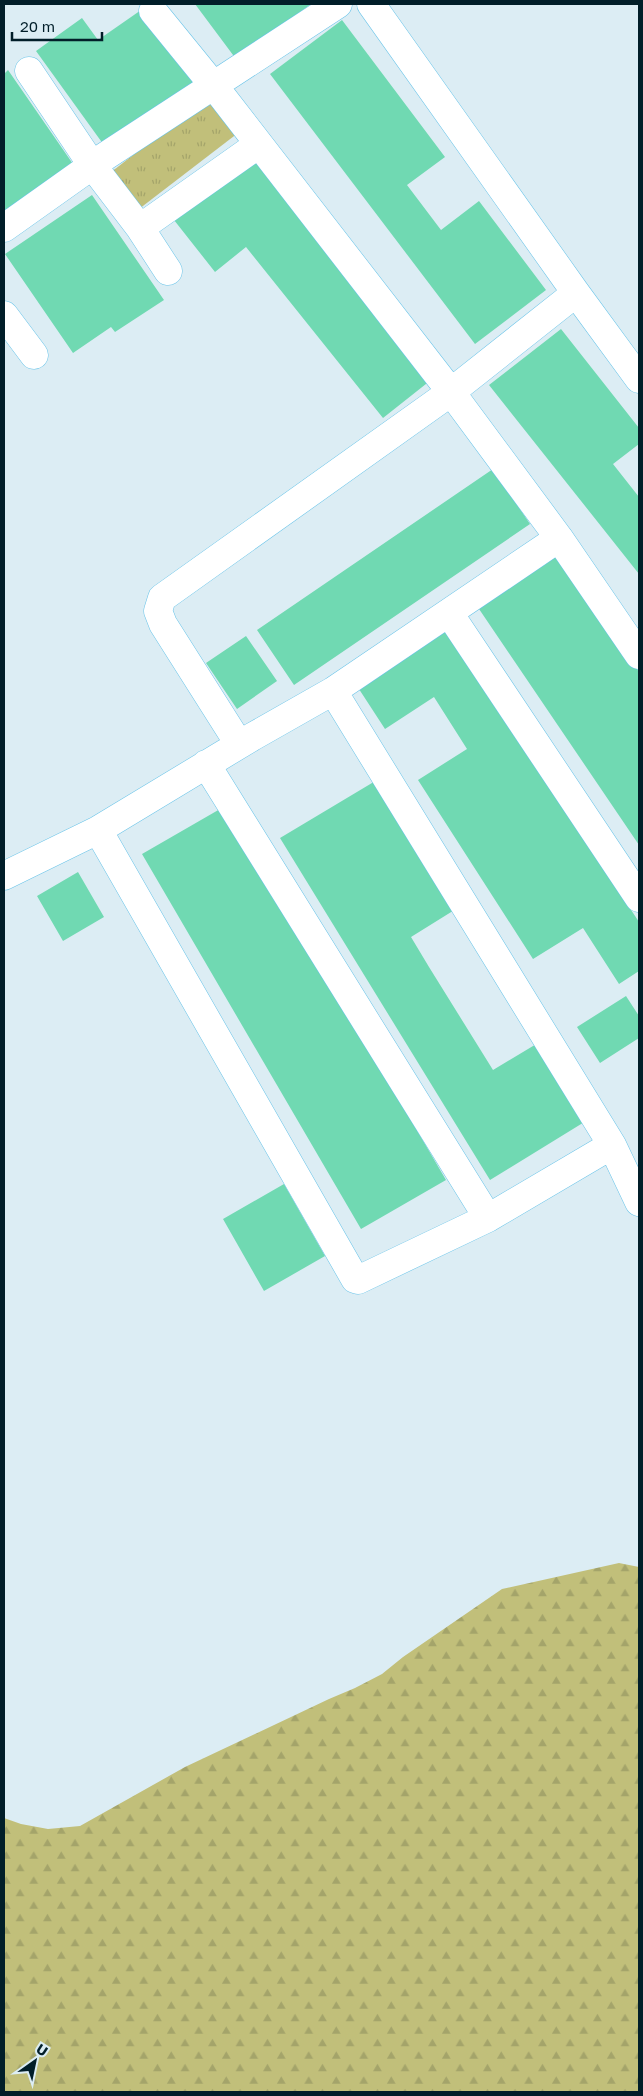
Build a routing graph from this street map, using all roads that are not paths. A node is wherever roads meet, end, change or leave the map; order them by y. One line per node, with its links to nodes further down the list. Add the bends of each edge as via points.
1 (338, 4): 5 (street)
2 (371, 4): 11 (street)
3 (153, 11): 5 (street)
4 (29, 72): 7 (street)
5 (214, 86): 6 (street); 7 (street)
6 (259, 144): 9 (street); 15 (street)
7 (92, 165): 8 (street); 9 (street)
8 (4, 228)
9 (140, 228): 10 (street)
10 (168, 271)
11 (576, 293): 14 (street); 15 (street)
12 (4, 315): 13 (street)
13 (34, 355)
14 (639, 379)
15 (451, 392): 16 (street); 20 (street, via 162,598 158,611 162,624)
16 (559, 538): 17 (street); 18 (street)
17 (448, 613): 19 (street); 24 (street)
18 (639, 655)
19 (333, 691): 20 (street); 25 (street)
20 (239, 744): 21 (street)
21 (206, 764): 22 (street); 27 (street)
22 (98, 830): 23 (street); 27 (street, via 355,1278 358,1280)
23 (4, 876)
24 (639, 898)
25 (612, 1145): 26 (street); 27 (street)
26 (639, 1202)
27 (488, 1218)

